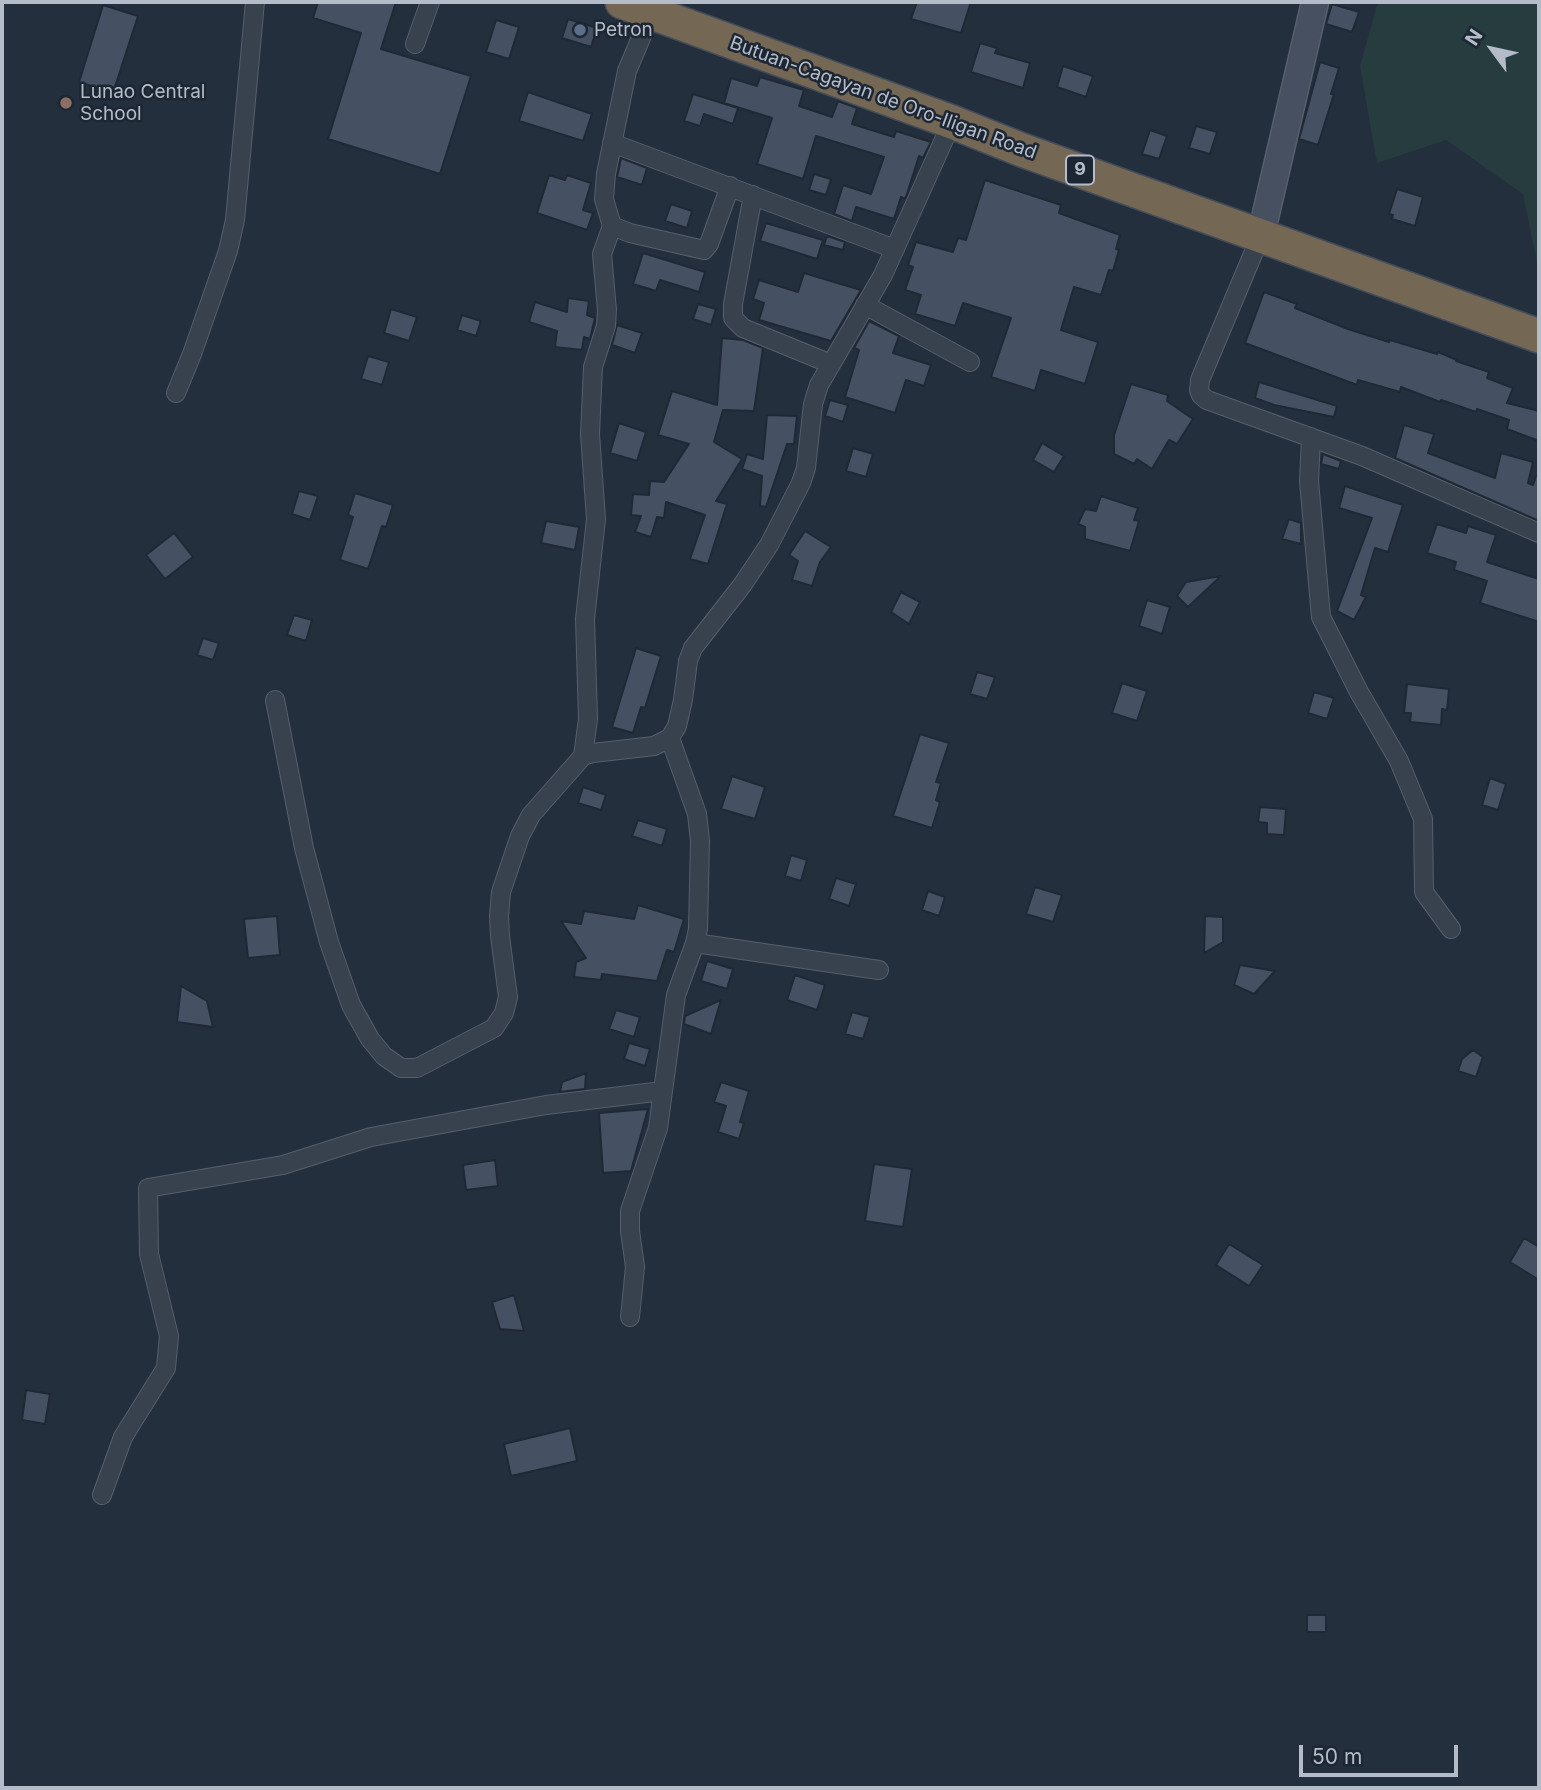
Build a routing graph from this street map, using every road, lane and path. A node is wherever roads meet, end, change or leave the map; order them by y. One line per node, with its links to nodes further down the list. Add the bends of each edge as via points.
1 (255, 2): 17 (street, via 235,220)
2 (430, 2): 5 (street)
3 (1315, 2): 11 (street)
4 (636, 8): 6 (highway, Butuan-Cagayan de Oro-Iligan Road / 9); 7 (street)
5 (415, 44)
6 (952, 122): 11 (highway, Butuan-Cagayan de Oro-Iligan Road / 9); 12 (street)
7 (612, 143): 8 (street); 10 (street, via 604,199)
8 (730, 186): 9 (street); 10 (street, via 704,250)
9 (753, 195): 12 (street); 16 (street, via 733,318 743,328)
10 (612, 226): 22 (street, via 602,254 606,326 593,367 590,434 596,519 586,605 588,719)
11 (1261, 235): 14 (highway, Butuan-Cagayan de Oro-Iligan Road / 9); 18 (street, via 1199,390 1207,400)
12 (895, 249): 13 (street)
13 (865, 304): 15 (street); 16 (street)
14 (1539, 336)
15 (970, 362)
16 (831, 364): 21 (street, via 813,404 801,482 769,545 693,648 677,726)
17 (176, 393)
18 (1311, 437): 19 (street); 23 (street, via 1309,481 1321,617 1399,761 1423,819 1424,892)
19 (1539, 533)
20 (275, 700): 22 (street, via 304,848 338,971 370,1039 401,1068 417,1068 494,1028 504,1013 508,997 499,916 501,892 531,815)
21 (670, 738): 22 (street, via 654,746); 24 (street, via 697,814)
22 (583, 756)
23 (1451, 929)
24 (695, 943): 25 (street); 26 (street, via 676,995)
25 (878, 970)
26 (663, 1091): 27 (street, via 658,1128 630,1211 635,1267); 28 (street, via 547,1105 371,1137 283,1165 148,1188 149,1254 169,1336 166,1368 123,1437)
27 (630, 1317)
28 (102, 1495)

